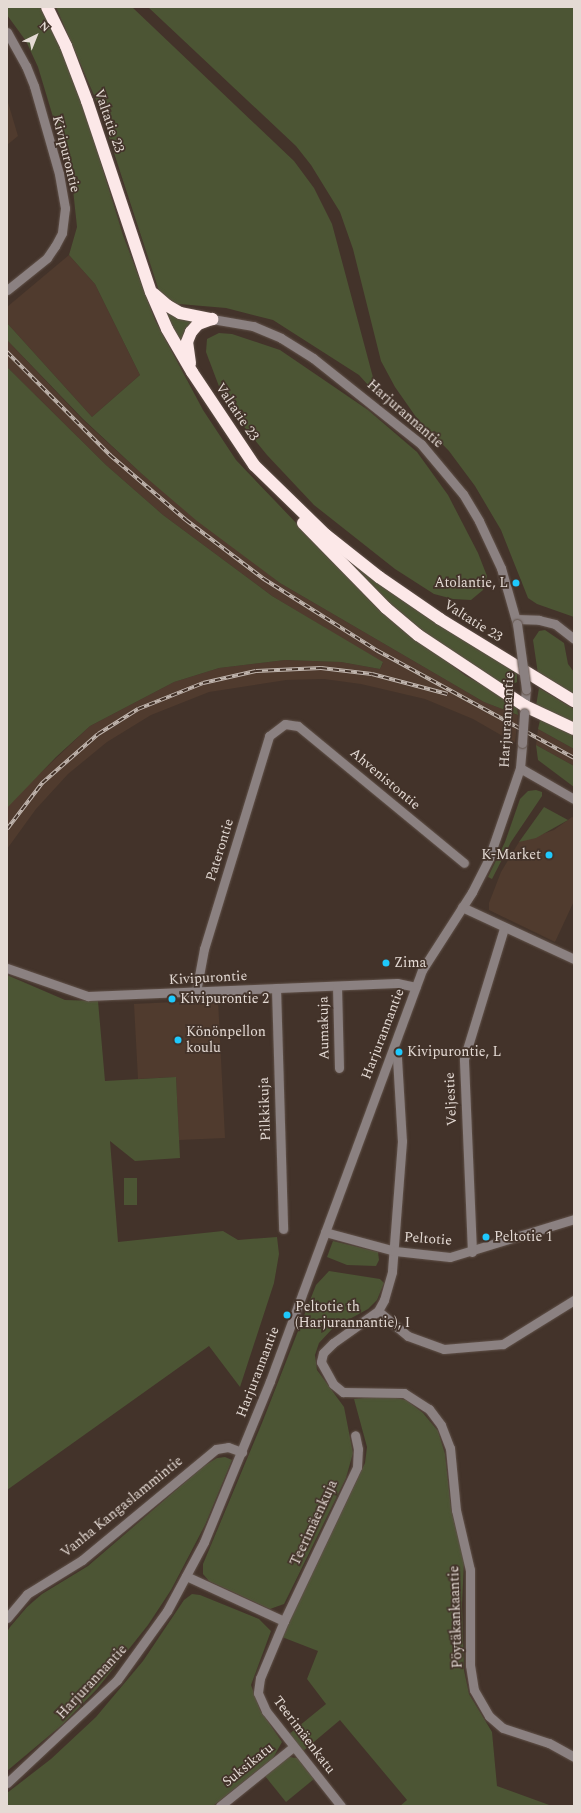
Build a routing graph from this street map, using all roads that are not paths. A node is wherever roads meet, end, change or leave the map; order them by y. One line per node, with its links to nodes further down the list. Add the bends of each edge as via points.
1 (47, 7): 4 (highway, Valtatie 23, via 66,46 87,101)
2 (7, 32): 3 (street, Kivipurontie, via 34,86 59,174 64,208 62,233 47,258)
3 (7, 290)
4 (151, 292): 5 (highway, via 180,313); 6 (highway, Valtatie 23, via 167,329)
5 (212, 319): 6 (highway, via 198,324 187,342); 8 (street, Harjurannantie, via 253,326 307,354 349,384 422,444 463,494 480,521 501,568)
6 (192, 372): 7 (highway, Valtatie 23)
7 (254, 465): 10 (highway, Valtatie 23, via 326,535 379,577 440,619); 11 (highway, via 292,513 386,608 418,635)
8 (516, 621): 9 (street, via 539,620 555,624); 11 (street, Harjurannantie, bridge, via 526,689)
9 (574, 639)
10 (574, 701)
11 (525, 709): 13 (highway); 14 (street, Harjurannantie, bridge)
12 (285, 724): 16 (street, Ahvenistontie, via 298,726); 24 (street, Paterontie, via 269,736 204,949)
13 (574, 729)
14 (520, 768): 15 (street); 17 (street, Harjurannantie, via 489,858)
15 (574, 799)
16 (464, 863)
17 (462, 907): 18 (street); 22 (street, Harjurannantie, via 432,952)
18 (504, 928): 19 (street); 31 (street, Veljestie, via 464,1059)
19 (574, 959)
20 (7, 968): 24 (street, Kivipurontie, via 75,994 88,996)
21 (337, 986): 22 (street, Kivipurontie, via 397,983); 23 (street, Kivipurontie); 26 (street, Aumakuja)
22 (416, 986): 25 (street, Harjurannantie)
23 (276, 988): 24 (street, Kivipurontie); 28 (street, Pilkkikuja)
24 (196, 992)
25 (392, 1054): 29 (street, Harjurannantie); 30 (street, via 397,1058 402,1141)
26 (339, 1068)
27 (574, 1219): 31 (street, Peltotie)
28 (283, 1229)
29 (325, 1232): 30 (street, Peltotie); 35 (street, Harjurannantie)
30 (395, 1251): 31 (street, Peltotie, via 450,1257); 33 (street, via 390,1279)
31 (472, 1252)
32 (574, 1300): 33 (street, via 503,1344 444,1349 408,1336)
33 (378, 1311): 40 (street, Pöytäkankaantie, via 323,1353 321,1362 325,1373 343,1392 404,1392 429,1409 441,1425 450,1448 456,1510 470,1570 470,1665 474,1690 489,1716 503,1728 549,1744)
34 (355, 1435): 38 (street, Teerimäenkuja, via 358,1449 356,1467)
35 (242, 1452): 36 (street, Harjurannantie, via 222,1502); 37 (street, Vanha Kangaslammintie, via 228,1447 216,1449 82,1560 27,1594)
36 (186, 1576): 38 (street); 41 (street, Harjurannantie, via 140,1652 117,1680)
37 (7, 1618)
38 (284, 1621): 39 (street, Teerimäenkatu, via 262,1673 258,1693 266,1711)
39 (293, 1747): 42 (street, Suksikatu); 43 (street, Teerimäenkatu)
40 (574, 1757)
41 (7, 1783)
42 (220, 1806)
43 (341, 1806)

